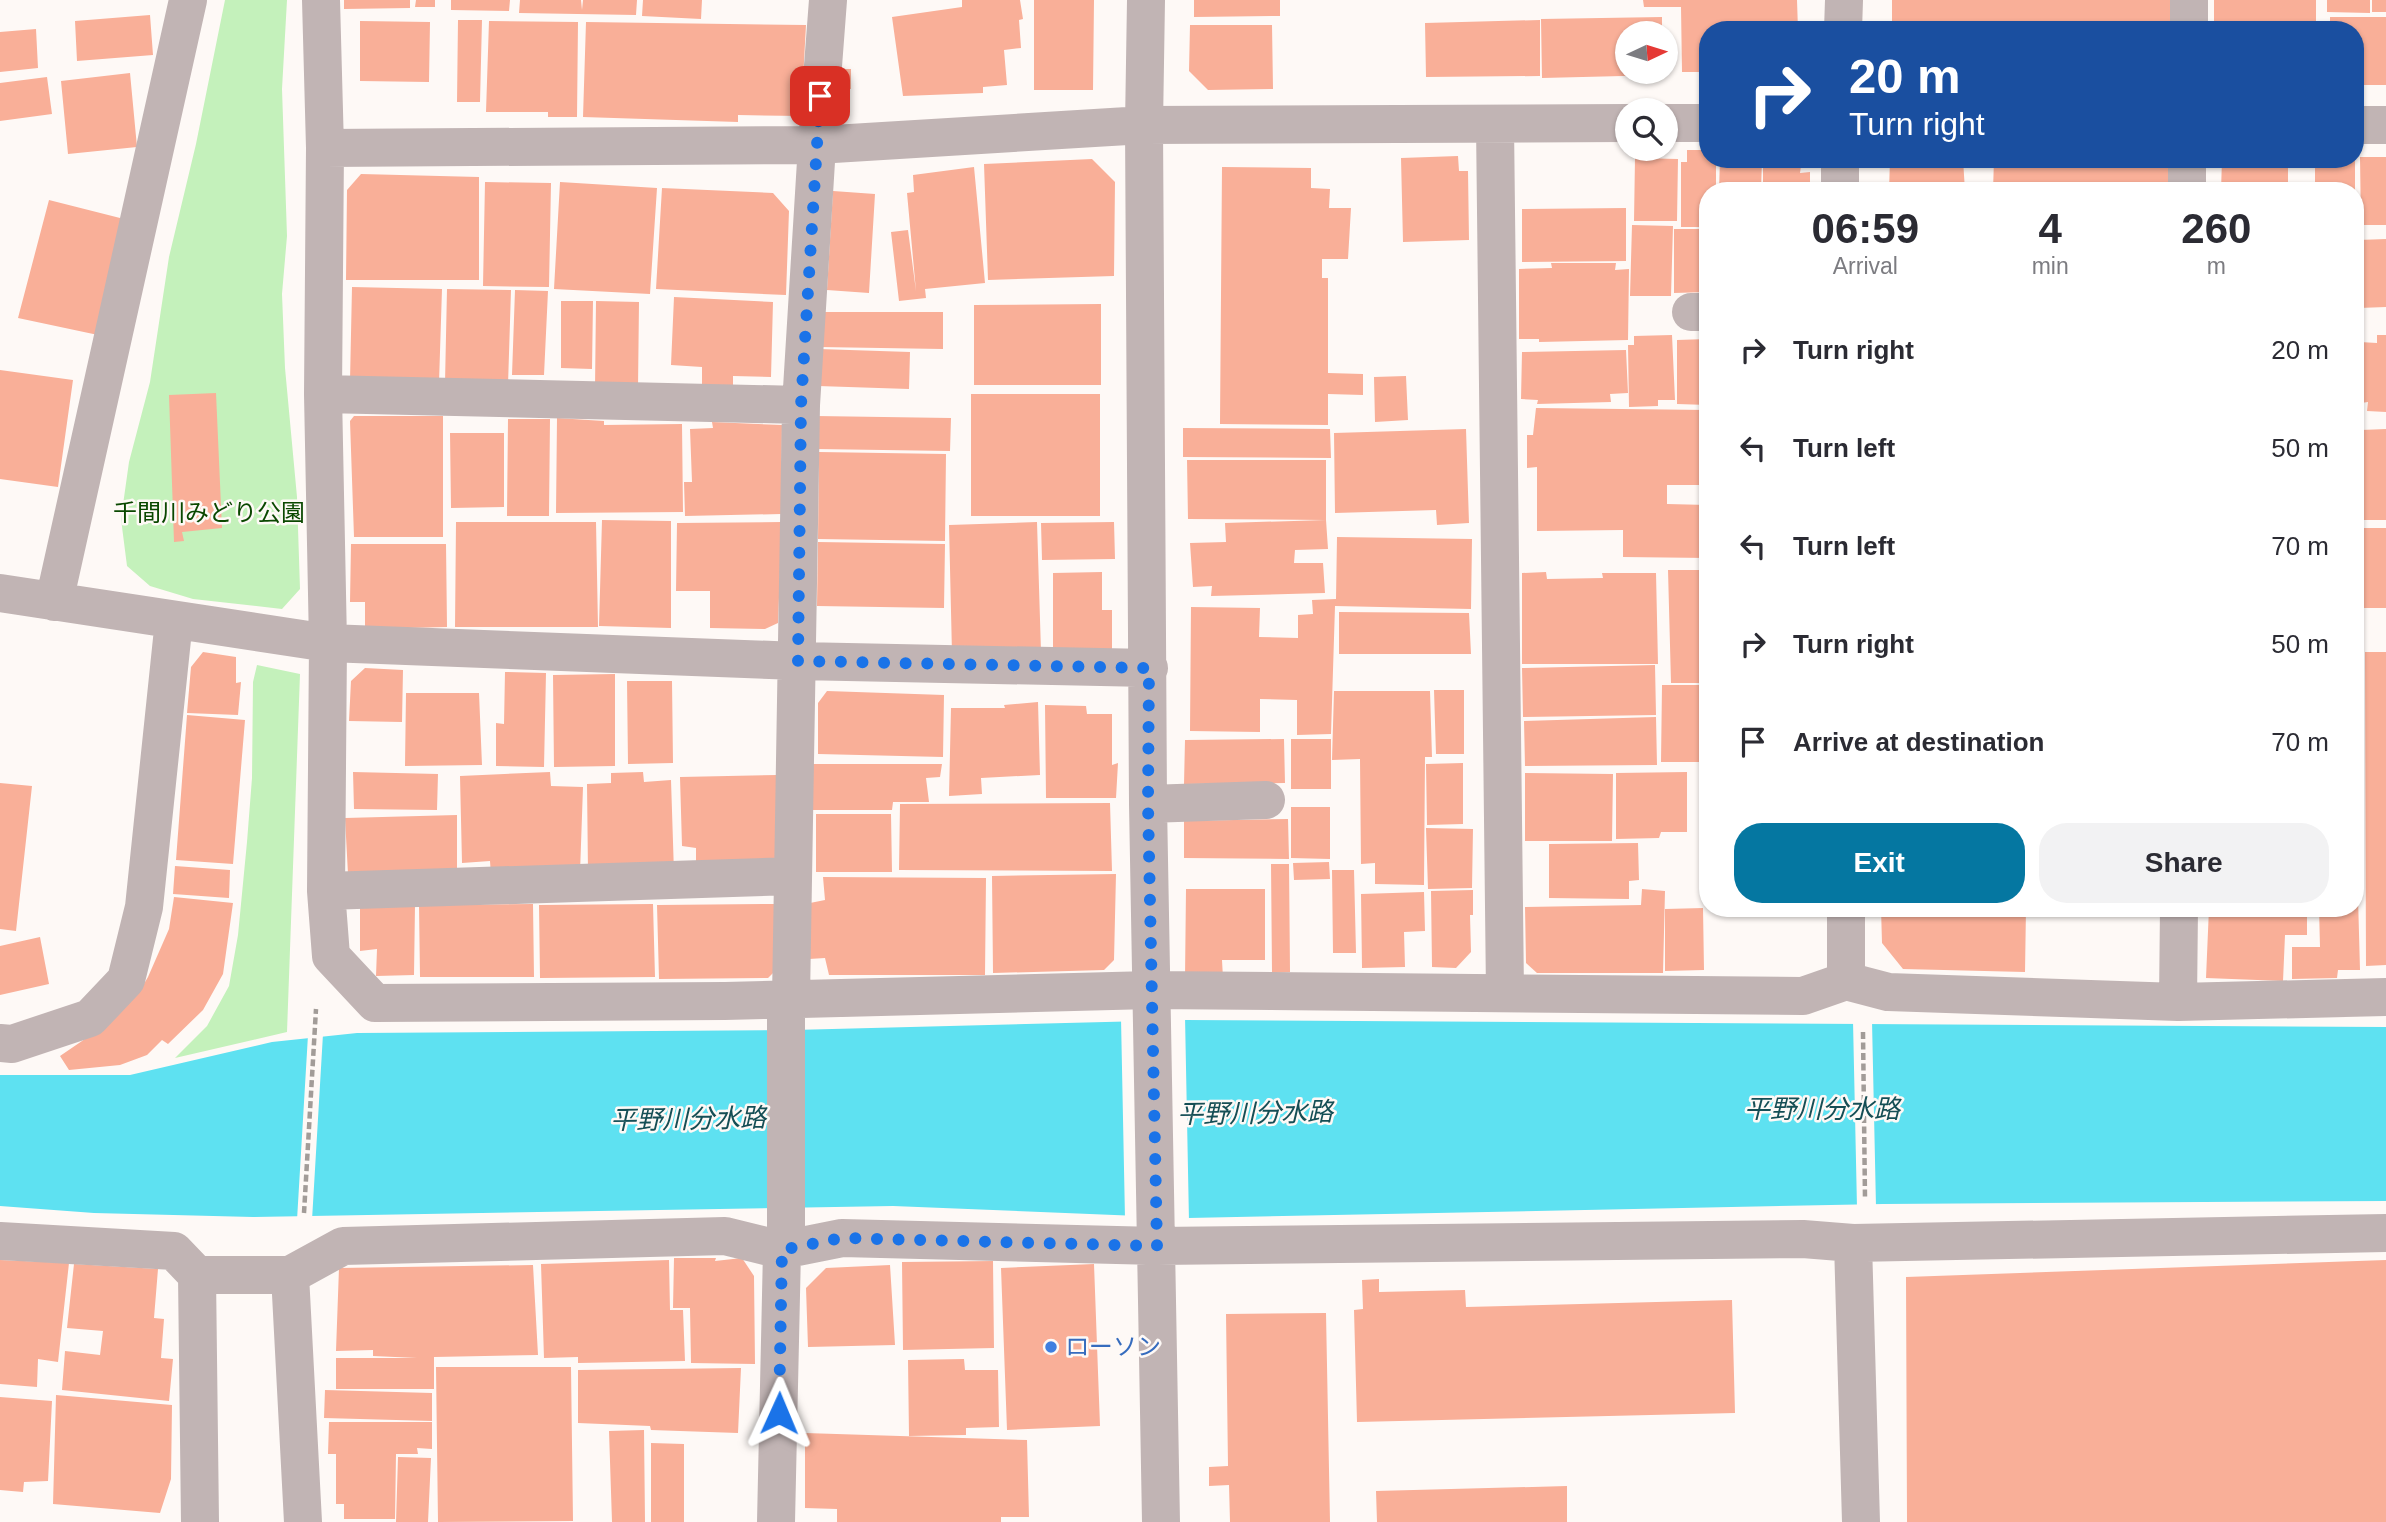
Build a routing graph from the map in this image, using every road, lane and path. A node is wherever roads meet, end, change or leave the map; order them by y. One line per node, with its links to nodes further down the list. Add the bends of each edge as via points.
1 (188, 0): 21 (street)
2 (321, 0): 17 (street)
3 (828, 0): 16 (street)
4 (1146, 0): 13 (street)
5 (1844, 0): 7 (street)
6 (2189, 0): 8 (street)
7 (1843, 21)
8 (2189, 21)
9 (1615, 123): 12 (street)
10 (1678, 123): 11 (street)
11 (1699, 123)
12 (1494, 124): 13 (street); 33 (street)
13 (1144, 125): 16 (street); 25 (street)
14 (2364, 125): 15 (street)
15 (2386, 125)
16 (817, 145): 17 (street); 19 (street)
17 (325, 148): 18 (street)
18 (323, 394): 19 (street); 23 (street)
19 (801, 405): 24 (street)
20 (0, 593): 21 (street)
21 (54, 602): 22 (street)
22 (174, 620): 23 (street); 40 (street, via 144,907 126,980 90,1018 12,1044)
23 (328, 643): 24 (street); 29 (street)
24 (798, 661): 25 (street); 28 (street)
25 (1149, 668): 27 (street)
26 (1266, 800): 27 (street)
27 (1148, 804): 35 (street)
28 (792, 876): 29 (street); 37 (street)
29 (326, 891): 37 (street, via 331,956 375,1003)
30 (1846, 917): 32 (street)
31 (2179, 917): 36 (street)
32 (1846, 981): 33 (street, via 1803,996); 36 (street, via 1888,992)
33 (1505, 993): 35 (street)
34 (2386, 998): 36 (street)
35 (1152, 999): 37 (street); 44 (street)
36 (2178, 1002)
37 (789, 1008): 45 (street)
38 (316, 1013): 42 (path)
39 (1862, 1022): 41 (path)
40 (0, 1043)
41 (1866, 1206)
42 (303, 1218)
43 (2386, 1233): 47 (street)
44 (1157, 1235): 45 (street); 47 (street); 53 (street)
45 (784, 1238): 49 (street, via 343,1246); 52 (street)
46 (0, 1241): 48 (street, via 174,1251)
47 (1853, 1243): 54 (street)
48 (197, 1275): 49 (street); 50 (street)
49 (290, 1275): 51 (street)
50 (200, 1522)
51 (303, 1522)
52 (776, 1522)
53 (1161, 1522)
54 (1861, 1522)

